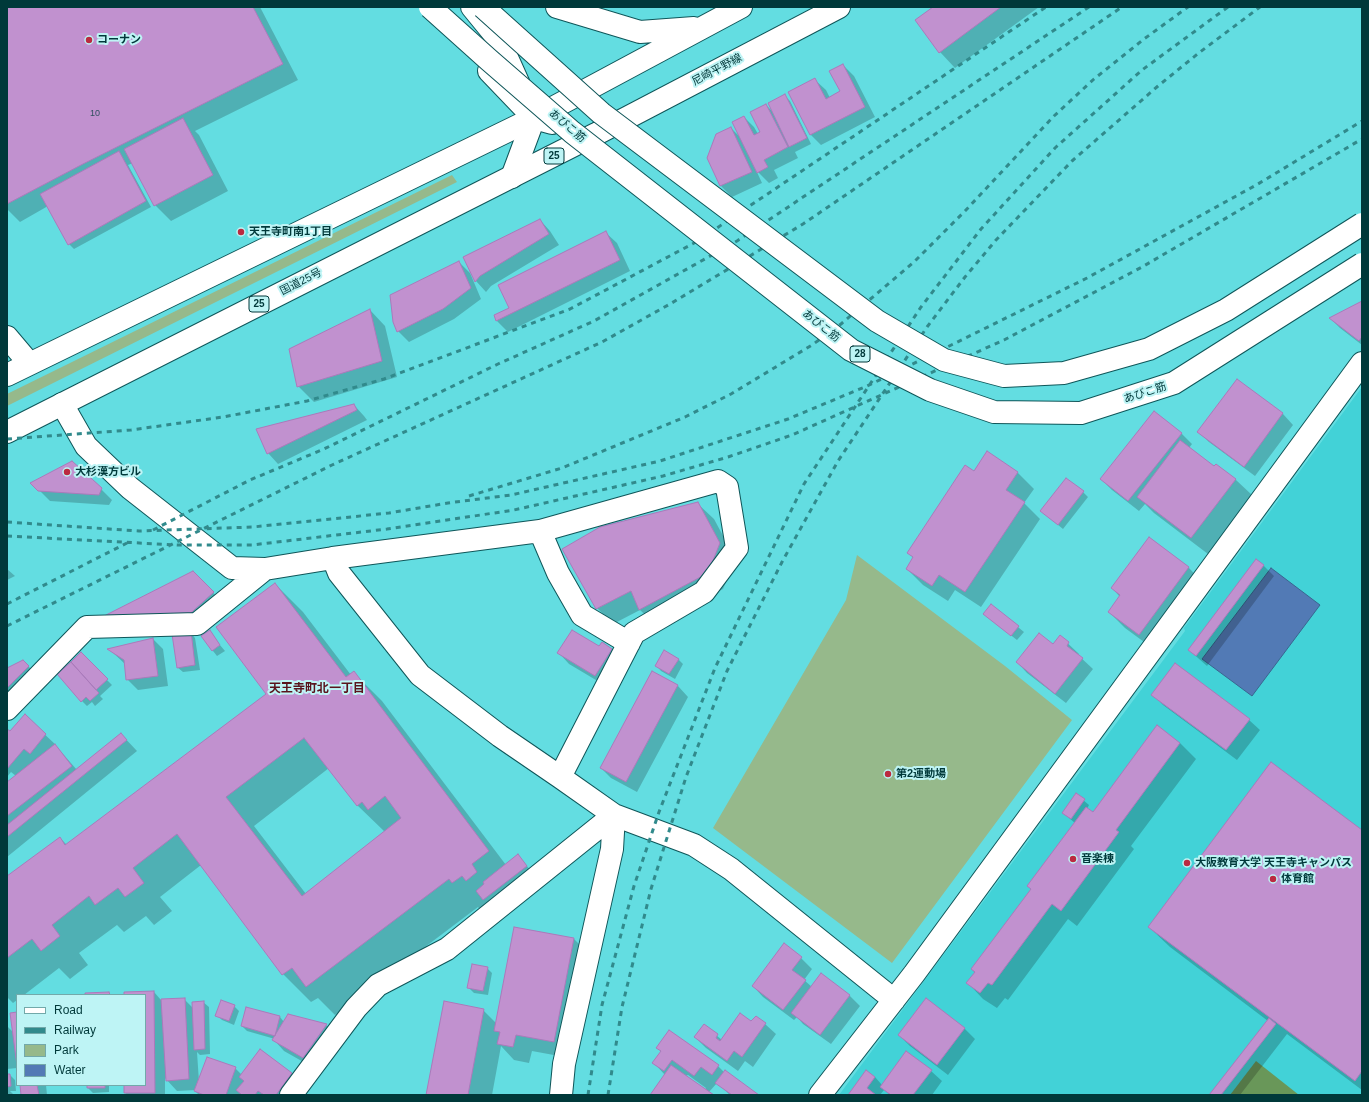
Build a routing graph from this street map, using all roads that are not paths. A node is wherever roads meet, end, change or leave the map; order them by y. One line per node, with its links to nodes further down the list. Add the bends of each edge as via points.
1 (424, 7): 9 (main road)
2 (430, 7): 13 (main road, あびこ筋 / 28, bridge, via 572,132 851,350 930,390 994,412 1081,413 1174,383)
3 (472, 7): 9 (main road, via 499,40)
4 (483, 7): 12 (main road, bridge, via 601,113 877,321 944,360 1004,376 1064,373 1149,349 1226,310)
5 (557, 7): 8 (main road, via 640,32)
6 (741, 7): 8 (main road)
7 (839, 7): 10 (main road, 尼崎平野線)
8 (703, 27): 9 (main road)
9 (534, 118): 10 (main road); 11 (main road); 15 (main road)
10 (596, 134): 11 (main road, 国道25号 / 25)
11 (512, 177): 18 (main road, 国道25号 / 25)
12 (1362, 224)
13 (1362, 264)
14 (7, 337): 15 (main road)
15 (30, 363): 17 (main road)
16 (1362, 363): 27 (main road)
17 (7, 375)
18 (62, 404): 19 (main road, 国道25号 / 25); 22 (main road, via 86,446 130,488 232,568)
19 (7, 432)
20 (540, 531): 21 (main road); 23 (main road, via 558,573 582,615); 23 (main road, via 718,481 727,487 737,548 704,592 634,633)
21 (333, 558): 22 (main road); 25 (main road, via 339,573 420,675 500,736)
22 (265, 569): 24 (main road, via 197,624 88,627)
23 (629, 643): 25 (main road)
24 (7, 708)
25 (560, 777): 26 (main road)
26 (614, 815): 27 (main road, via 694,845 731,869); 28 (main road, via 447,949 378,985 356,1008); 29 (main road, via 612,849 564,1064)
27 (894, 1000): 30 (main road)
28 (291, 1095)
29 (561, 1095)
30 (820, 1095)

